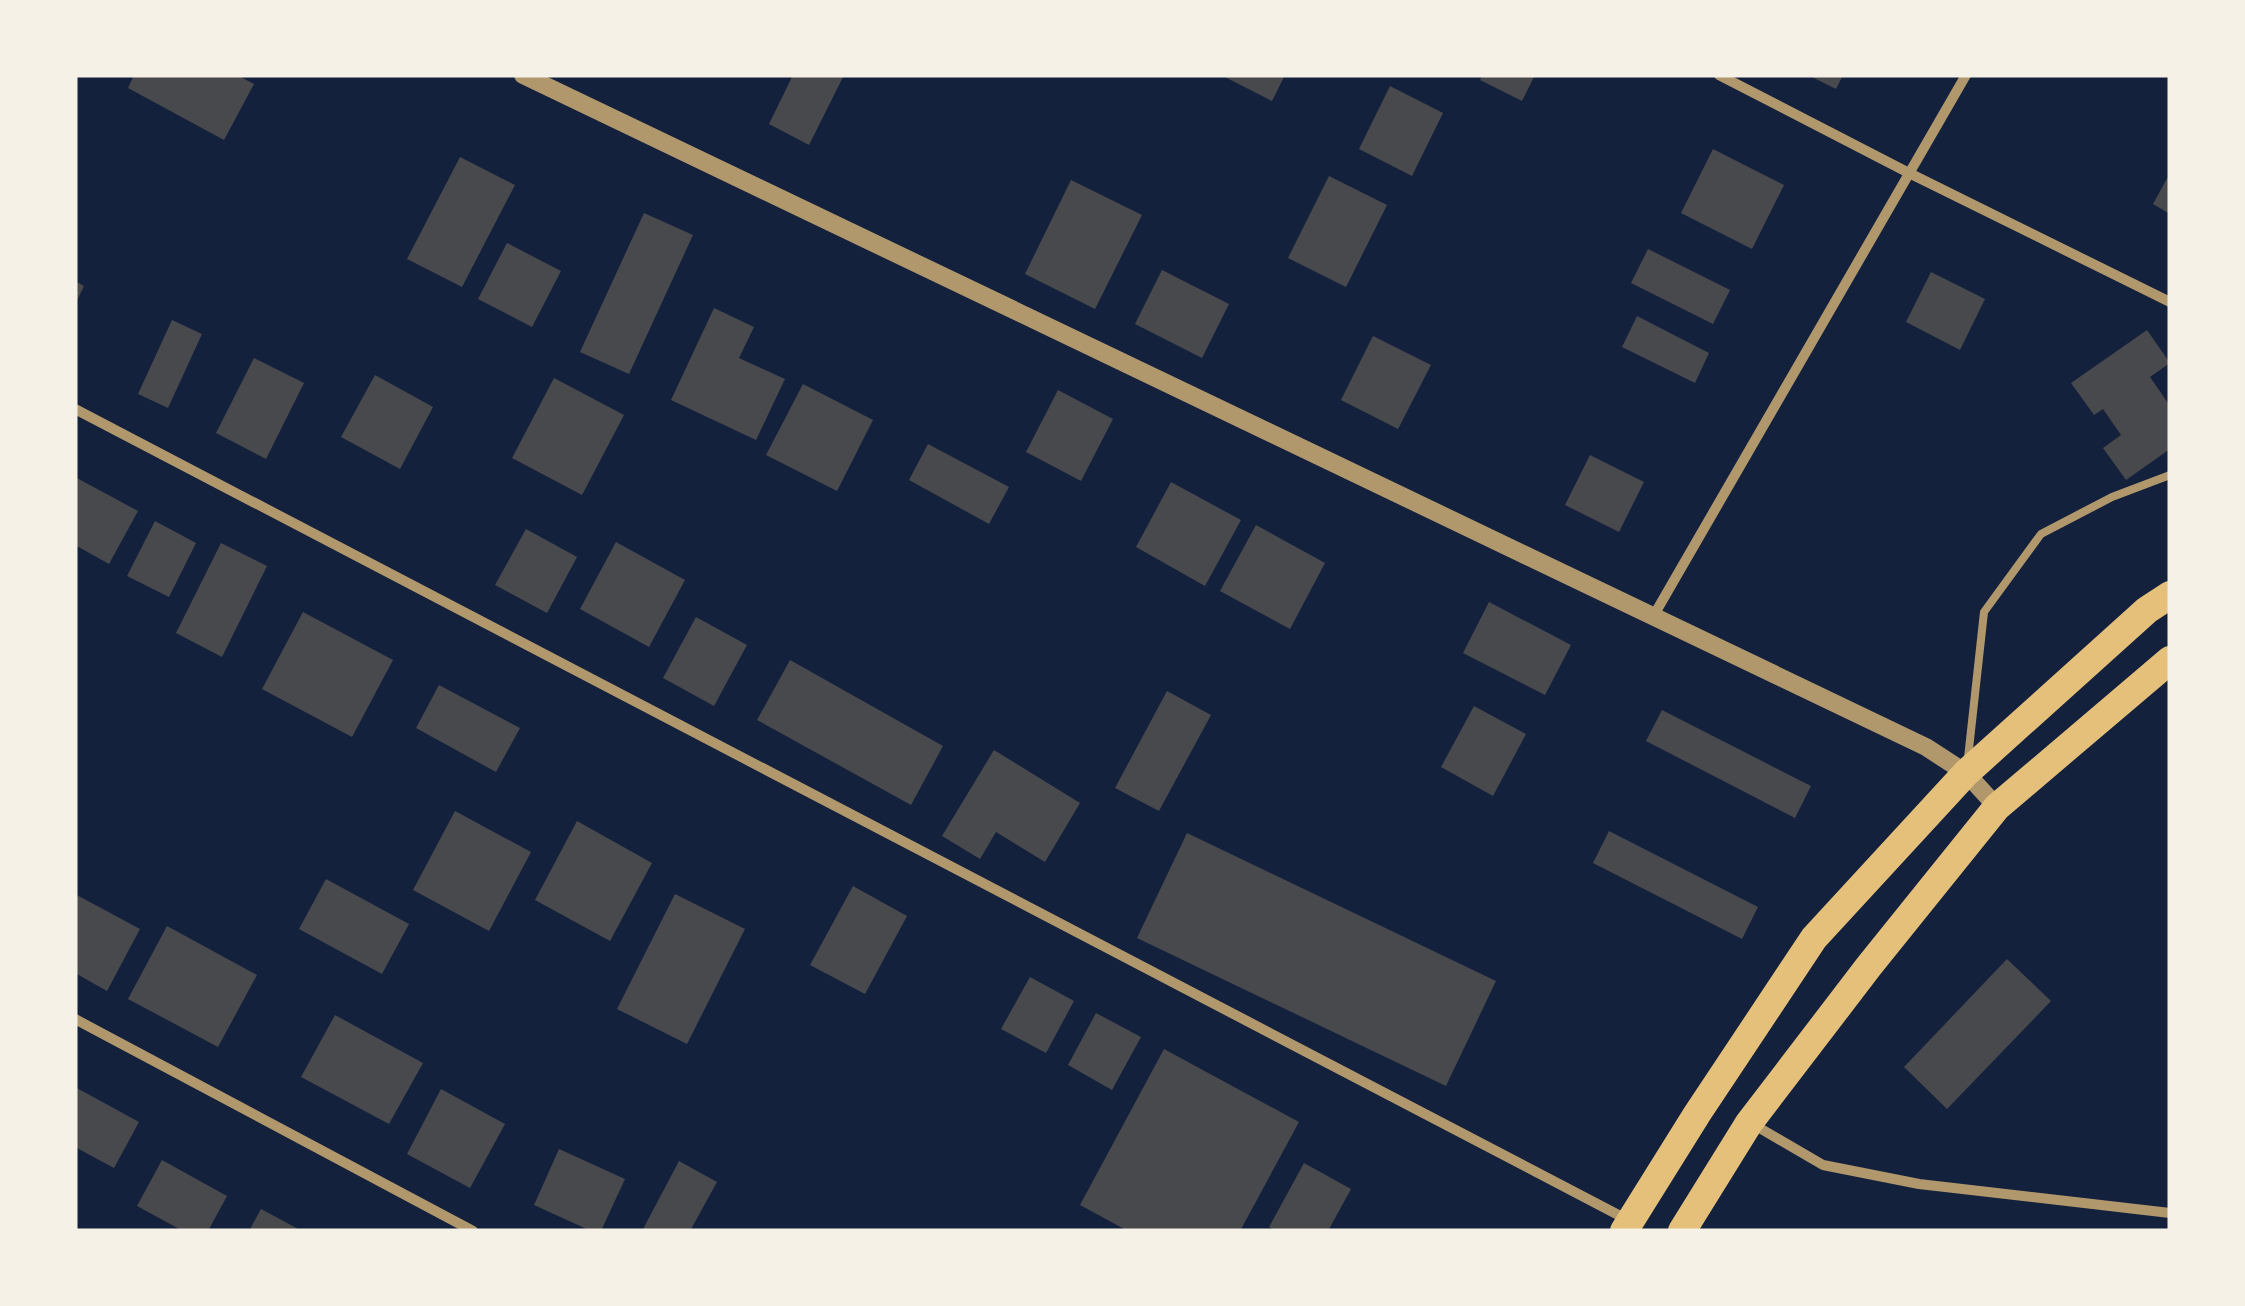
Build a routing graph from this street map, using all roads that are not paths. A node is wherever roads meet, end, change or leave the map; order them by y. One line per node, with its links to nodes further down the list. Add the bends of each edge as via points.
1 (523, 75): 9 (street)
2 (1719, 75): 4 (street)
3 (1966, 75): 4 (street)
4 (1910, 173): 5 (street); 9 (street)
5 (2170, 302)
6 (75, 409): 16 (street)
7 (2170, 475): 11 (lane, via 2042,534 1984,612)
8 (2170, 595): 11 (highway)
9 (1654, 616): 11 (street, via 1926,746)
10 (2170, 660): 12 (highway)
11 (1966, 773): 12 (street); 16 (highway, via 1814,938)
12 (1997, 808): 14 (highway)
13 (75, 1019): 17 (street)
14 (1750, 1122): 15 (street, via 1823,1165 1919,1184); 18 (highway)
15 (2170, 1213)
16 (1626, 1226)
17 (473, 1231)
18 (1682, 1231)

